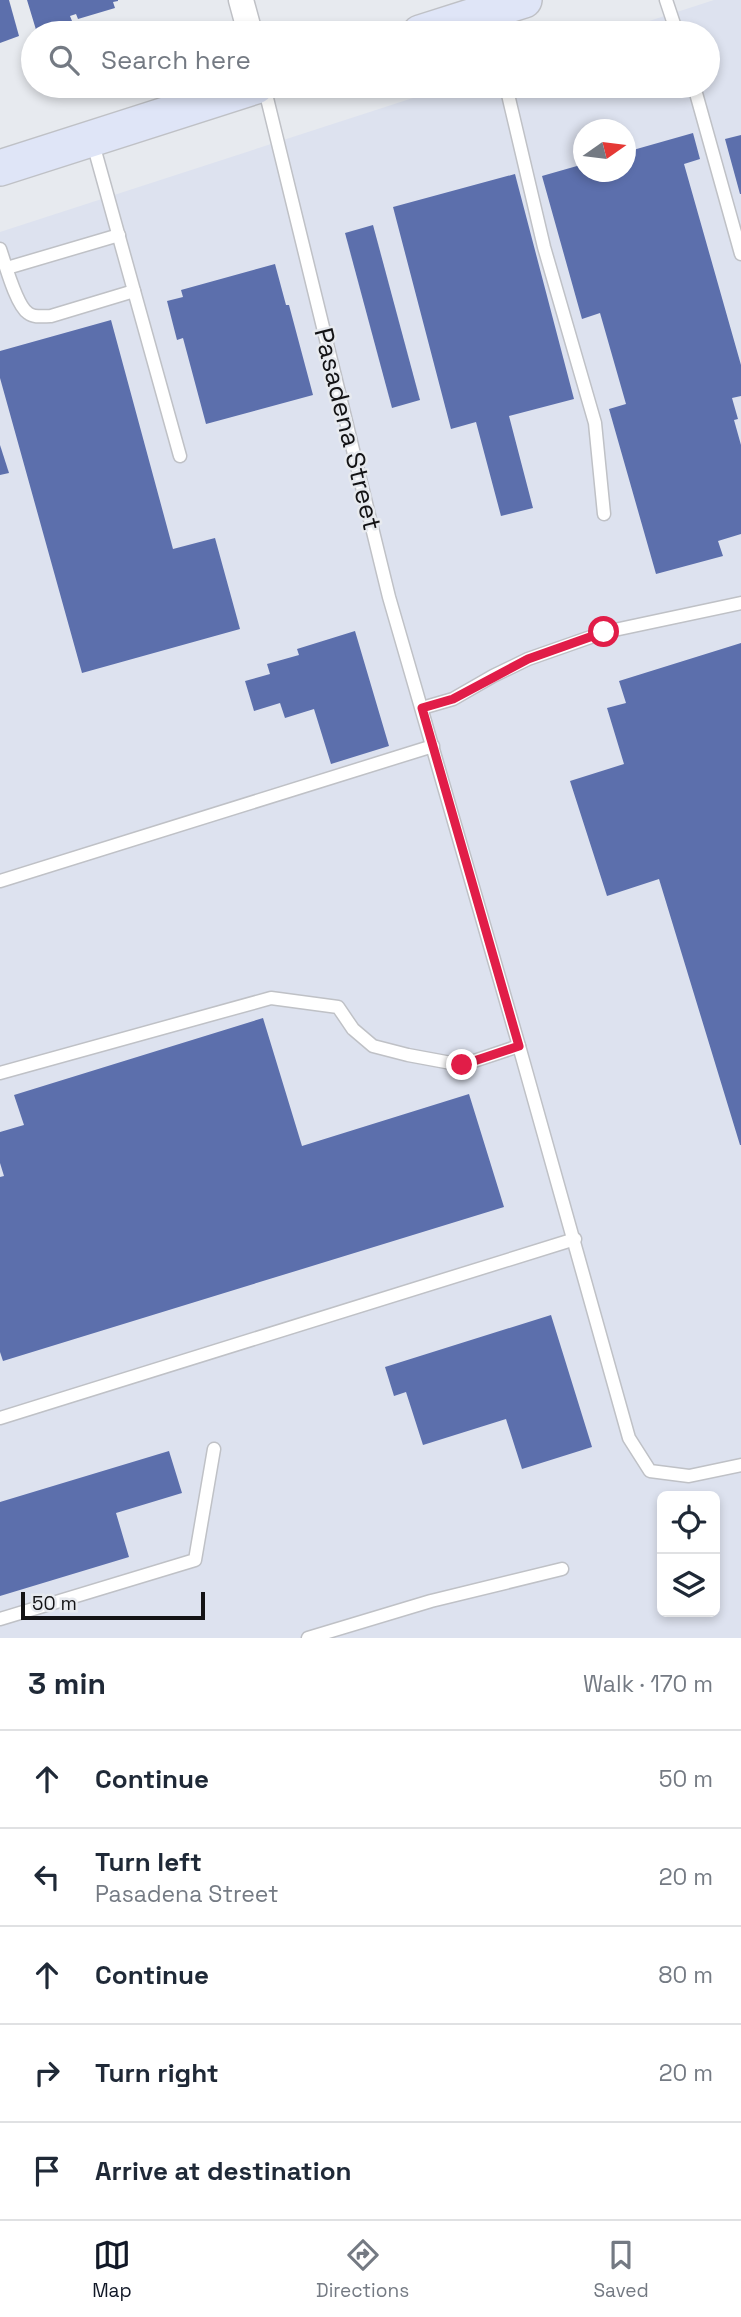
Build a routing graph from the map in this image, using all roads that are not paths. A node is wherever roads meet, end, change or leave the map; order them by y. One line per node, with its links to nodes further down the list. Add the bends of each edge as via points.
1 (241, 0): 4 (street)
2 (524, 0): 5 (main road)
3 (666, 0): 6 (lane)
4 (247, 21)
5 (491, 21)
6 (673, 21)
7 (220, 98): 11 (main road)
8 (267, 98): 21 (lane, Pasadena Street, via 388,597)
9 (509, 98): 19 (lane, via 544,247 595,423)
10 (697, 98): 15 (lane)
11 (92, 140): 12 (main road); 13 (lane)
12 (0, 169)
13 (119, 235): 16 (lane); 17 (lane)
14 (0, 249): 16 (lane)
15 (741, 254)
16 (7, 268): 17 (lane, via 19,302 27,313 39,317)
17 (134, 291): 18 (lane)
18 (180, 456)
19 (604, 514)
20 (741, 603): 21 (lane, via 604,632 528,659 453,699)
21 (422, 708): 22 (lane, Pasadena Street)
22 (433, 746): 23 (lane); 24 (lane, Pasadena Street)
23 (0, 881)
24 (519, 1046): 25 (lane, via 462,1065 408,1055 373,1046 353,1029 338,1007 271,998); 26 (lane, Pasadena Street)
25 (0, 1073)
26 (575, 1239): 27 (lane); 29 (lane, Pasadena Street, via 629,1438 650,1471 689,1476)
27 (0, 1418)
28 (214, 1449): 31 (lane, via 195,1560)
29 (741, 1465)
30 (562, 1569): 32 (lane, via 431,1601)
31 (0, 1619)
32 (309, 1638)

